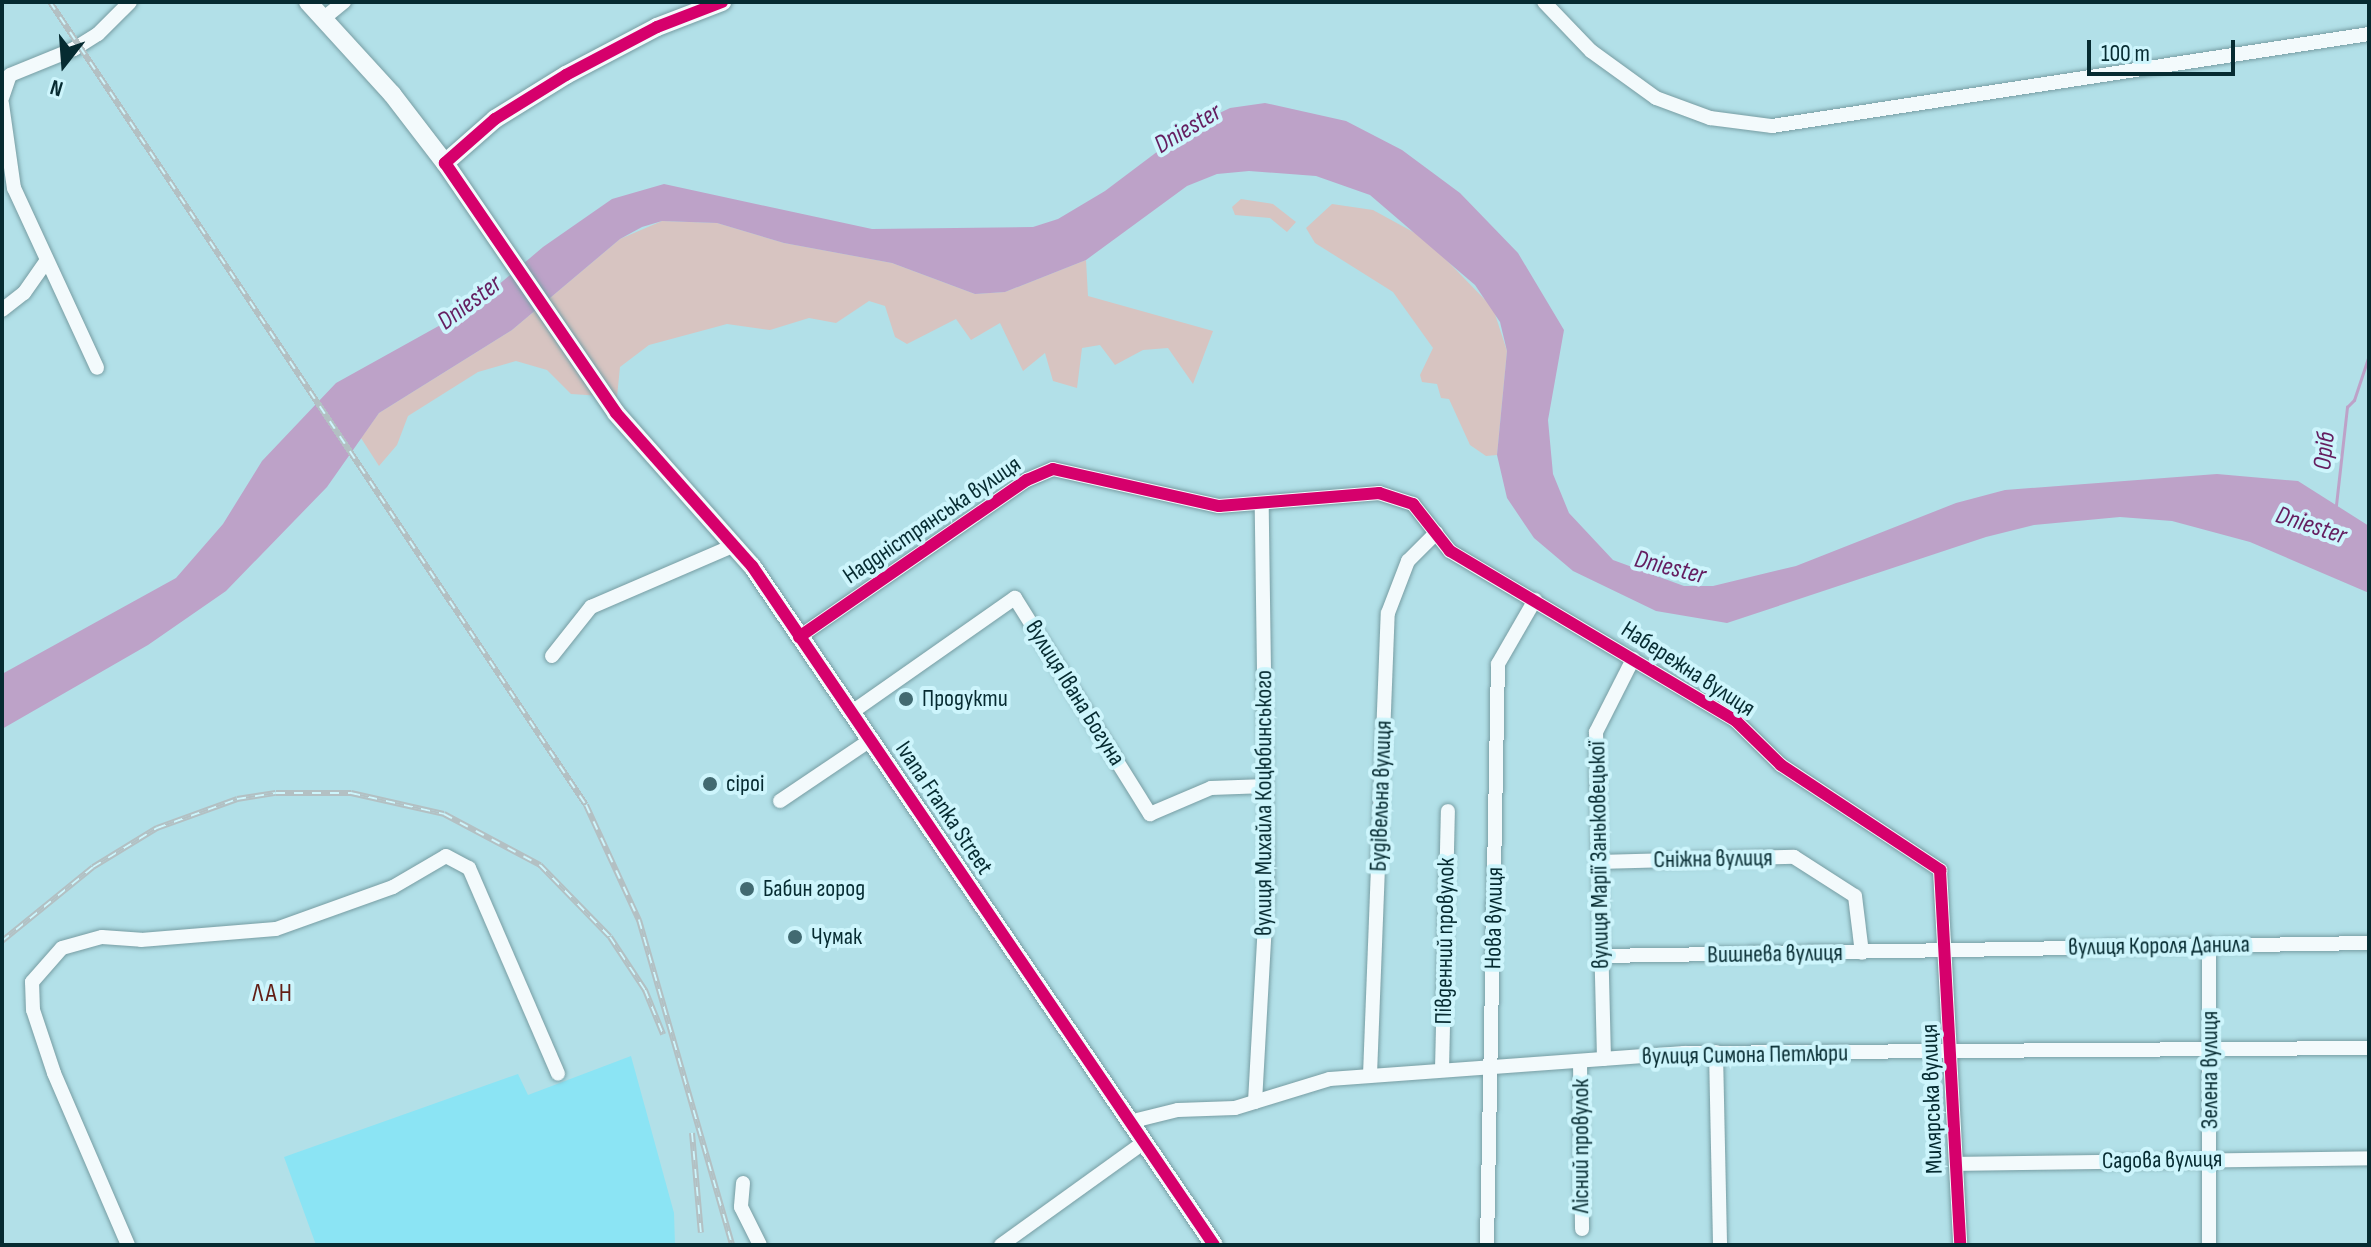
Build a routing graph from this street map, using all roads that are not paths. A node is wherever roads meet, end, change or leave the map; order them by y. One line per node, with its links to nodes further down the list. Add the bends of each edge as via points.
1 (130, 2): 8 (street, via 74,49 10,75)
2 (308, 2): 6 (main road, Ivana Franka Street)
3 (344, 2): 6 (street)
4 (722, 2): 10 (main road, via 657,27 566,75 495,119)
5 (1544, 2): 7 (street, via 1591,51 1656,98 1710,118 1772,126)
6 (324, 18): 10 (main road, Ivana Franka Street)
7 (2369, 34)
8 (2, 98)
9 (2, 104): 11 (street, via 14,188)
10 (445, 163): 17 (main road, Ivana Franka Street, via 616,413)
11 (46, 262): 12 (street, via 24,293); 13 (street)
12 (2, 310)
13 (97, 368)
14 (1262, 505): 15 (street, Наддністрянська вулиця, via 1379,493 1397,496); 19 (street, Наддністрянська вулиця, via 1193,502 1053,469 1027,480); 24 (street, вулиця Михайла Коцюбинського)
15 (1424, 514): 16 (street, Набережна вулиця)
16 (1436, 533): 18 (street, Набережна вулиця, via 1450,551); 42 (street, Будівельна вулиця, via 1408,561 1388,613)
17 (735, 545): 19 (main road, Ivana Franka Street); 20 (street, via 591,607)
18 (1535, 600): 21 (street, Набережна вулиця); 39 (street, Нова вулиця, via 1498,664)
19 (799, 637): 22 (main road, Ivana Franka Street)
20 (552, 656)
21 (1633, 659): 27 (street, вулиця Марії Заньковецької, via 1596,732); 30 (street, Набережна вулиця, via 1736,721 1781,765 1935,864 1944,881)
22 (852, 712): 23 (main road, Ivana Franka Street); 24 (street, вулиця Івана Богуна, via 1015,598 1150,814 1211,788)
23 (872, 739): 25 (street); 44 (main road, Ivana Franka Street)
24 (1266, 786): 43 (street, вулиця Михайла Коцюбинського, via 1267,886)
25 (780, 801)
26 (1448, 811): 40 (street, Південний провулок)
27 (1598, 862): 31 (street, Сніжна вулиця, via 1794,857 1855,896); 32 (street, вулиця Марії Заньковецької)
28 (2369, 943): 29 (street, вулиця Короля Данила)
29 (2209, 944): 30 (street, вулиця Короля Данила); 33 (street, Зелена вулиця)
30 (1948, 952): 31 (street, Вишнева вулиця); 36 (street, Милярська вулиця)
31 (1862, 953): 32 (street, Вишнева вулиця)
32 (1601, 956): 37 (street, вулиця Марії Заньковецької)
33 (2211, 1048): 34 (street, вулиця Симона Петлюри); 36 (street, вулиця Симона Петлюри); 47 (street, Зелена вулиця)
34 (2369, 1048)
35 (1716, 1052): 36 (street, вулиця Симона Петлюри); 37 (street, вулиця Симона Петлюри); 56 (street)
36 (1953, 1053): 48 (street, Милярська вулиця)
37 (1604, 1059): 38 (street, вулиця Симона Петлюри)
38 (1580, 1062): 39 (street, вулиця Симона Петлюри); 50 (street, Лісний провулок)
39 (1491, 1069): 40 (street, вулиця Симона Петлюри); 55 (street, Нова вулиця)
40 (1442, 1070): 42 (street, вулиця Симона Петлюри)
41 (558, 1074): 51 (street, via 469,868 446,856 393,887 276,929 141,940 102,937 62,948 32,982 33,1010 54,1073)
42 (1370, 1075): 43 (street, вулиця Симона Петлюри, via 1306,1084)
43 (1255, 1102): 44 (street, вулиця Симона Петлюри)
44 (1129, 1122): 45 (main road, Ivana Franka Street)
45 (1143, 1143): 53 (street); 54 (main road, Ivana Franka Street)
46 (2369, 1158): 47 (street, Садова вулиця)
47 (2209, 1159): 48 (street, Садова вулиця); 58 (street, Зелена вулиця)
48 (1956, 1164): 57 (street, Милярська вулиця)
49 (743, 1183): 52 (street, via 741,1207)
50 (1582, 1229)
51 (128, 1245)
52 (760, 1245)
53 (1001, 1245)
54 (1214, 1245)
55 (1487, 1245)
56 (1720, 1245)
57 (1960, 1245)
58 (2209, 1245)

